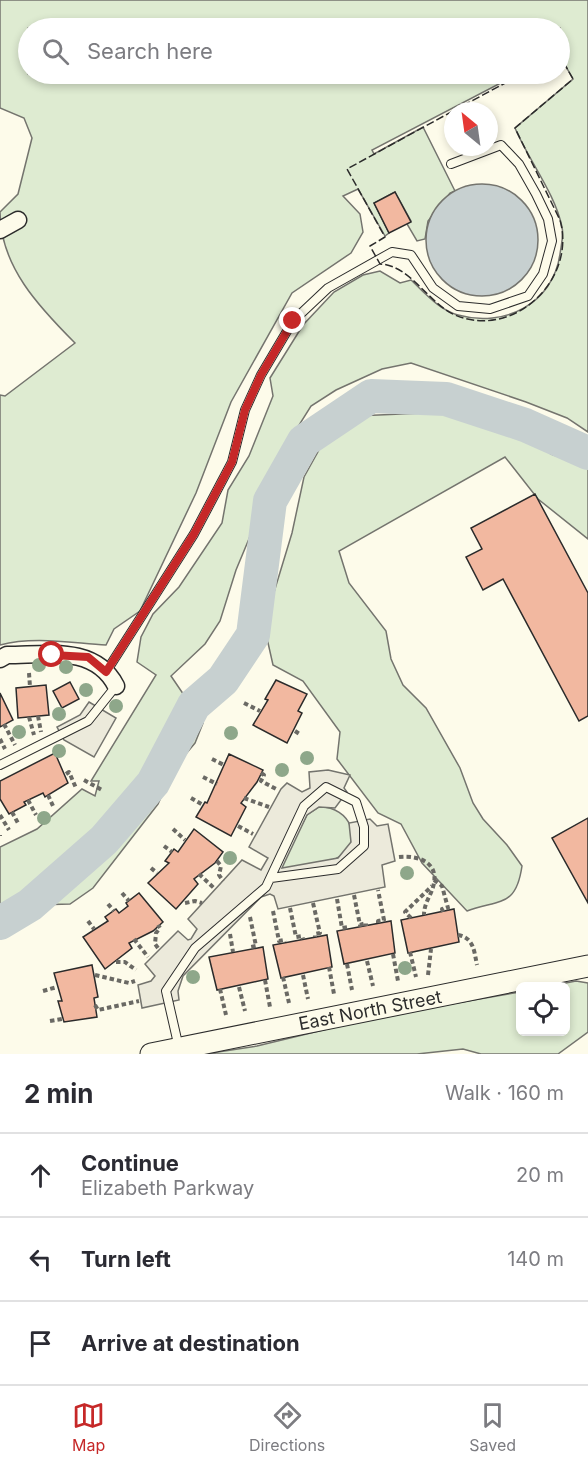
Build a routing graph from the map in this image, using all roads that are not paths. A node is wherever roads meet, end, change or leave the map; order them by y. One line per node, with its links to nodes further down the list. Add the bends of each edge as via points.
1 (451, 164): 5 (lane, via 501,145 519,164 548,219 552,241 543,274 528,296 490,309 458,306 433,288 411,255 392,252 328,288 300,314 261,375 245,410 232,462)
2 (18, 220): 3 (street)
3 (0, 230)
4 (0, 659): 5 (street, via 8,655 88,657)
5 (111, 679): 6 (lane, via 88,721)
6 (0, 765)
7 (271, 878): 7 (lane, via 304,806 326,787 356,802 364,827 364,846 356,854 338,869); 9 (lane, via 267,887 195,948 166,991)
8 (588, 966): 9 (street, East North Street)
9 (179, 1048): 10 (street, East North Street)
10 (151, 1054)

